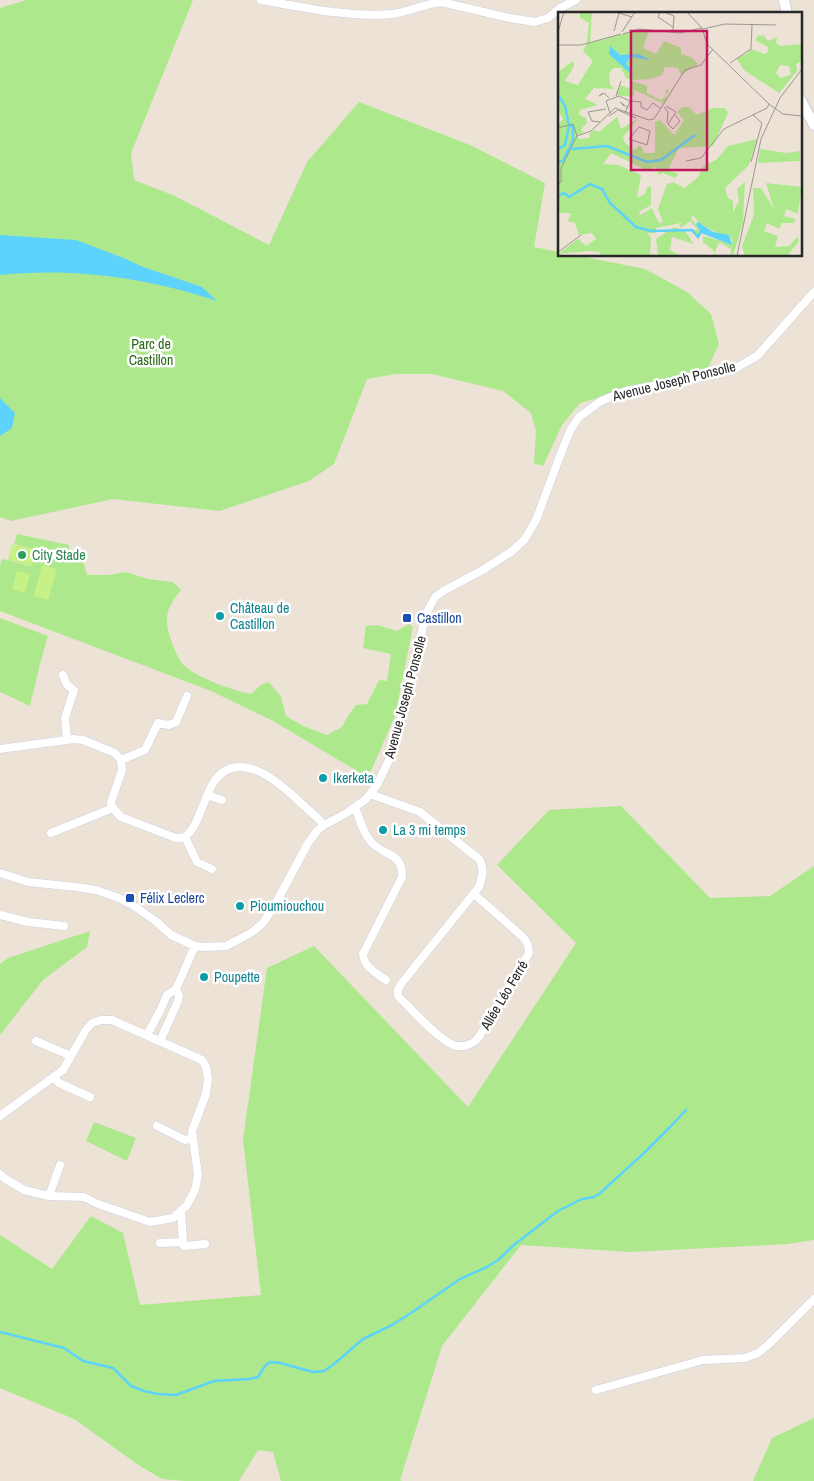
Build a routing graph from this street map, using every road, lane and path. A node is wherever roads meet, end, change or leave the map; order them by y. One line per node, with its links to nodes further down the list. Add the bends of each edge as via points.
1 (261, 0): 3 (street, via 373,14 398,13 431,3)
2 (576, 0): 3 (street, via 548,18 534,22)
3 (454, 2)
4 (802, 103): 5 (street)
5 (814, 125)
6 (814, 292): 12 (street, Avenue Joseph Ponsolle, via 757,356 734,369 626,391 601,401 579,417 525,539 511,552 435,597 426,614 391,756)
7 (63, 675): 9 (street, via 67,685 74,690 65,718)
8 (187, 696): 11 (street, via 176,722 169,725 158,723 145,750)
9 (67, 740): 10 (street); 11 (street, via 83,740 116,753)
10 (0, 748)
11 (122, 760): 16 (street, via 122,770 111,802)
12 (370, 794): 15 (street, Avenue Joseph Ponsolle); 22 (street, Allée Léo Ferré, via 420,812 479,860 483,873)
13 (207, 795): 14 (street); 17 (street, via 223,772 250,768 281,784); 19 (street, via 192,831)
14 (222, 800)
15 (355, 807): 17 (street, Avenue Joseph Ponsolle); 26 (street, via 372,843 396,858 402,866 402,877 363,954 368,966)
16 (113, 808): 18 (street); 19 (street, via 121,817 176,838)
17 (324, 826): 25 (street, Avenue Joseph Ponsolle, via 308,843 263,923 226,946)
18 (51, 833)
19 (185, 837): 20 (street, via 197,862)
20 (212, 869)
21 (0, 873): 25 (street, Avenue Joseph Ponsolle, via 28,882 96,890 118,898 157,922 171,935)
22 (474, 894): 22 (street, Allée Léo Ferré, via 398,990 398,996 411,1009 445,1041 458,1047 473,1044 479,1037 529,953 524,938)
23 (2, 916): 24 (street)
24 (64, 926)
25 (195, 946): 27 (street)
26 (386, 980)
27 (176, 989): 28 (street, via 167,995); 29 (street, via 179,996)
28 (160, 1011): 29 (street); 30 (street)
29 (171, 1016): 32 (street)
30 (147, 1035): 32 (street); 33 (street, via 112,1020 100,1020 86,1030)
31 (36, 1041): 33 (street)
32 (160, 1041): 38 (street, via 202,1060 206,1067 206,1094 192,1131)
33 (72, 1056): 34 (street, via 64,1070)
34 (54, 1078): 35 (street); 36 (street)
35 (90, 1097)
36 (0, 1116)
37 (157, 1126): 38 (street, via 185,1140)
38 (193, 1138): 42 (street, via 198,1175 195,1190)
39 (60, 1165): 41 (street)
40 (0, 1174): 41 (street, via 24,1190)
41 (49, 1196): 42 (street, via 84,1197 150,1222 173,1218)
42 (181, 1211): 43 (street)
43 (183, 1242): 44 (street); 45 (street, via 184,1246)
44 (160, 1243)
45 (205, 1244)
46 (814, 1299): 47 (street, via 758,1353 745,1358 703,1360)
47 (596, 1390)

